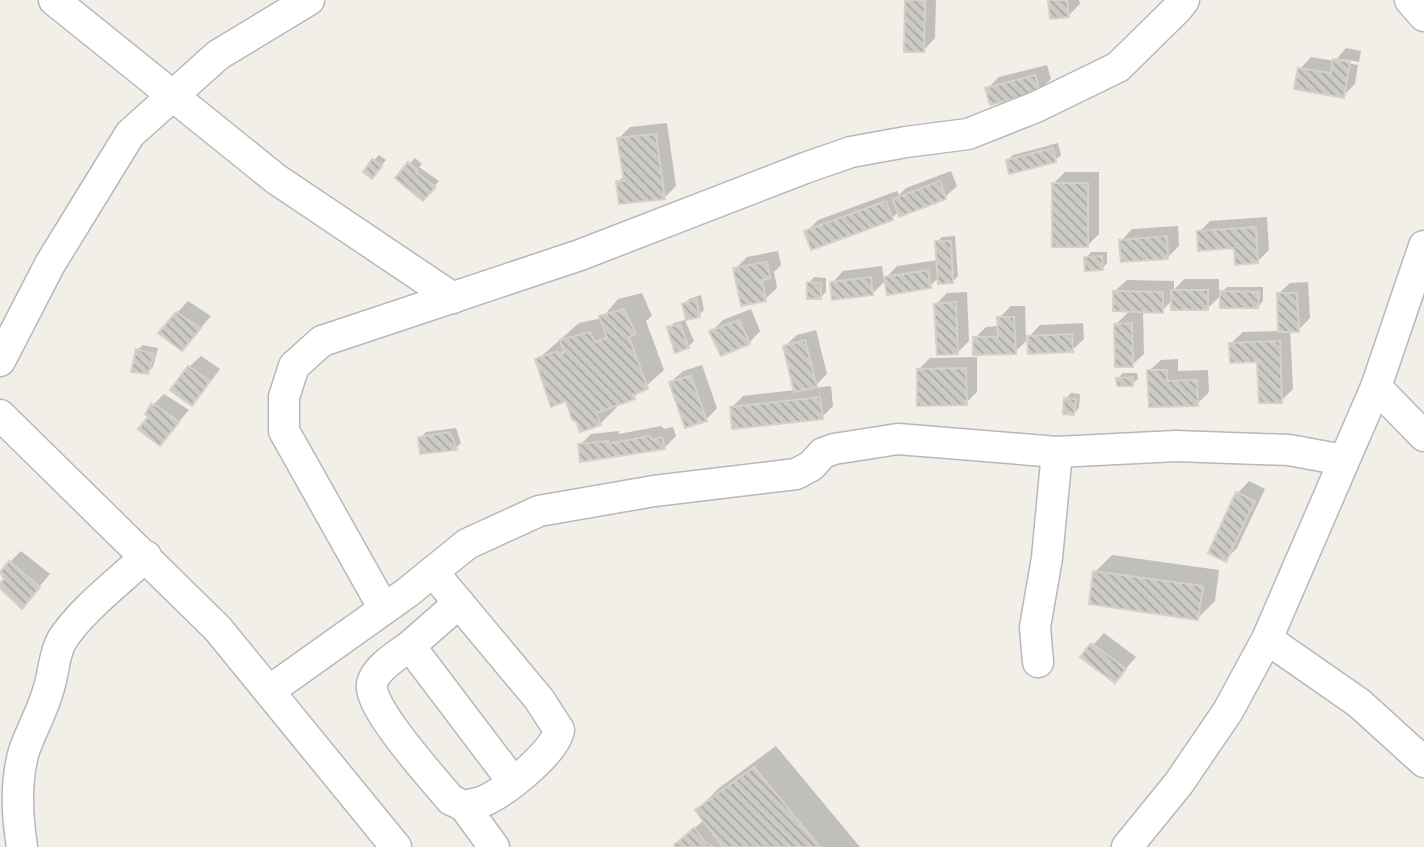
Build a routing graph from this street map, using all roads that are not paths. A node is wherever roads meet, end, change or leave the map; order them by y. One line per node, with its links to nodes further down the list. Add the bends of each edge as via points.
1 (54, 0): 6 (street)
2 (309, 0): 6 (street, via 218,55)
3 (1184, 0): 8 (street, via 1118,67 1036,107 968,134 851,152)
4 (1410, 0): 5 (street)
5 (1424, 16)
6 (174, 95): 8 (street, via 276,179); 9 (street, via 130,134 50,264)
7 (1424, 246): 10 (street)
8 (453, 298): 18 (street, via 323,341 294,366 284,397 284,431)
9 (0, 361)
10 (1376, 387): 12 (street); 14 (street)
11 (0, 415): 15 (street)
12 (1424, 436)
13 (1057, 452): 14 (street, via 1176,446 1289,450); 16 (street, via 898,439 834,449 796,474 539,511 467,544); 21 (street, via 1035,627)
14 (1343, 460): 19 (street)
15 (146, 556): 22 (street, via 218,629); 26 (street, via 76,622 55,656 49,691 24,751 19,777 17,817)
16 (433, 572): 17 (street); 18 (street)
17 (459, 603): 20 (street); 24 (street, via 559,730 558,739)
18 (384, 609): 22 (street)
19 (1266, 639): 23 (street, via 1359,703); 29 (street, via 1228,711 1179,783)
20 (410, 646): 24 (street); 25 (street, via 377,674 372,692 380,710 436,782 451,800)
21 (1038, 662)
22 (269, 691): 27 (street)
23 (1424, 762)
24 (513, 782): 25 (street, via 492,797)
25 (464, 806): 28 (street)
26 (22, 847)
27 (396, 847)
28 (494, 847)
29 (1127, 847)

